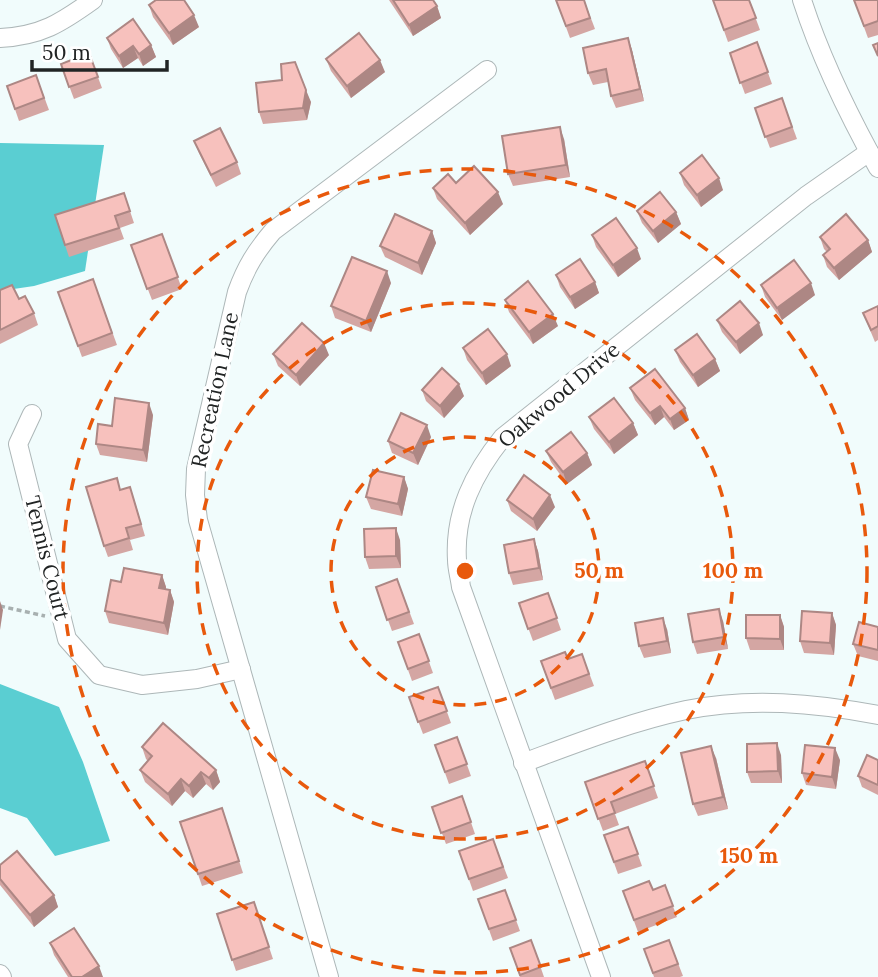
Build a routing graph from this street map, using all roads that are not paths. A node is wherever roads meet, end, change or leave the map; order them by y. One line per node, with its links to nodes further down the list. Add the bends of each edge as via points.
1 (93, 0): 3 (street, via 42,31)
2 (802, 0): 5 (street, via 847,113)
3 (0, 38)
4 (486, 70): 7 (street, Recreation Lane, via 273,232 245,271 196,469 195,495)
5 (874, 160): 9 (street, Oakwood Drive, via 806,196 503,437 472,482 457,534 461,587)
6 (32, 414): 7 (street, Tennis Court, via 18,444 67,639 99,675 142,685)
7 (241, 669): 10 (street, Recreation Lane)
8 (878, 715): 9 (street, via 787,702 688,710)
9 (523, 763): 11 (street, Oakwood Drive)
10 (329, 977)
11 (601, 977)

